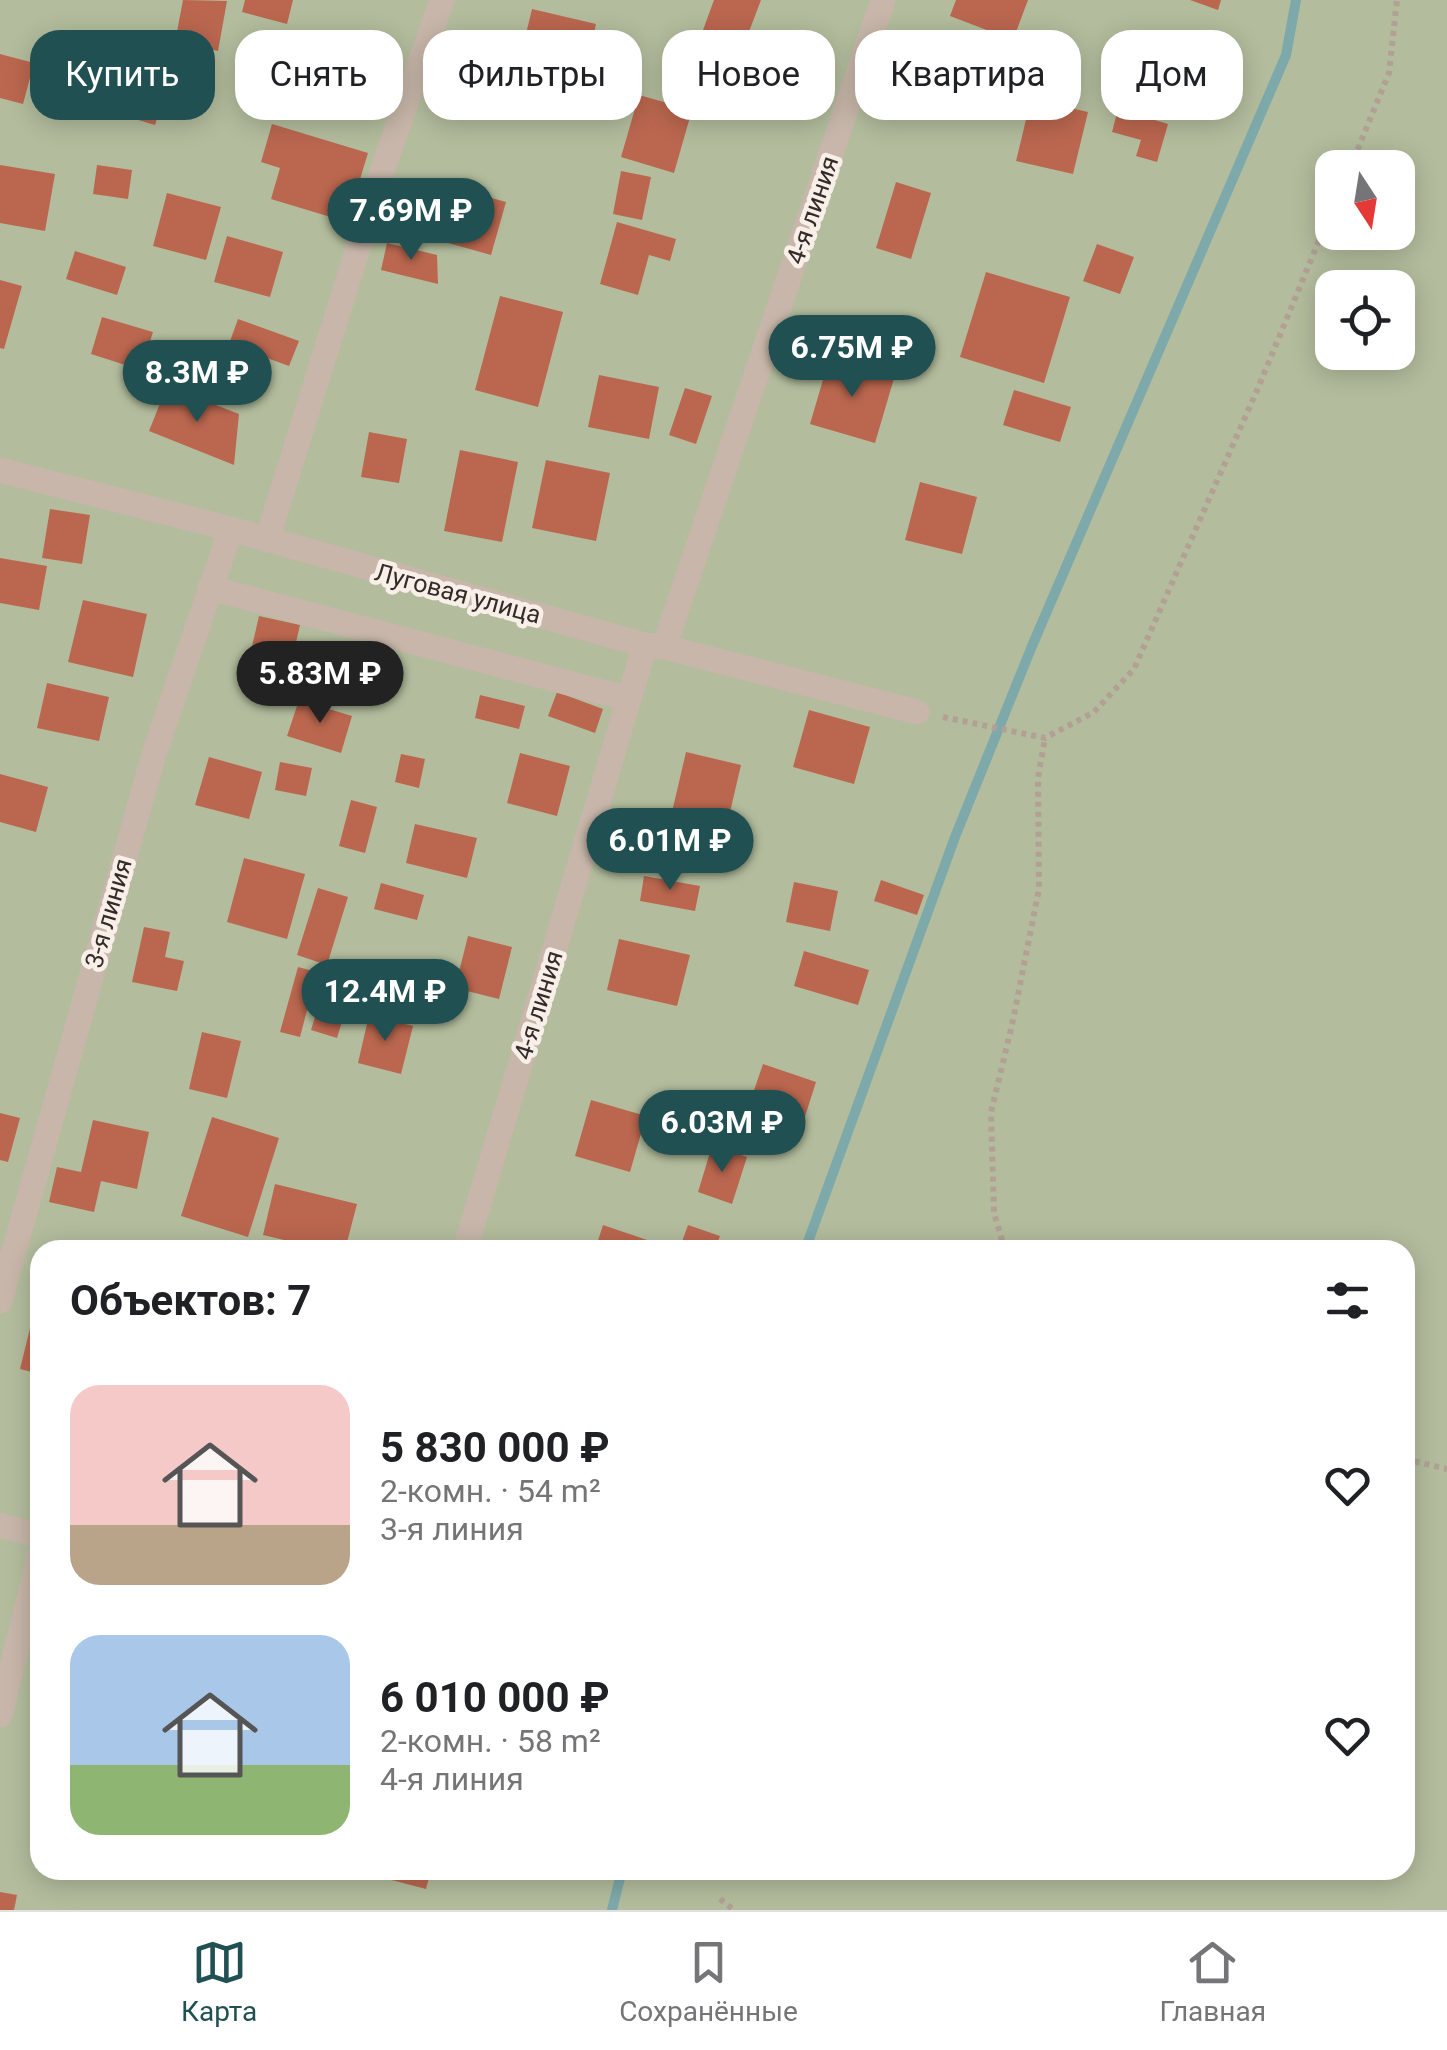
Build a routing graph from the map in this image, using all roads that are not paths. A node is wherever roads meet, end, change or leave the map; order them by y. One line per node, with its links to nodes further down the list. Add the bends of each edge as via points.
1 (442, 0): 5 (street)
2 (883, 0): 7 (street, 4-я линия)
3 (0, 470): 4 (street, Луговая улица)
4 (231, 529): 5 (street, Луговая улица); 6 (street, 3-я линия)
5 (267, 540): 7 (street, Луговая улица)
6 (210, 588): 8 (street); 11 (street, 3-я линия, via 154,754)
7 (654, 646): 8 (street, 4-я линия); 9 (street, Луговая улица)
8 (629, 699): 10 (street, 4-я линия)
9 (917, 712)
10 (468, 1240)
11 (0, 1301)
12 (0, 1525): 13 (street)
13 (30, 1533)
14 (30, 1594): 15 (street)
15 (0, 1715)

